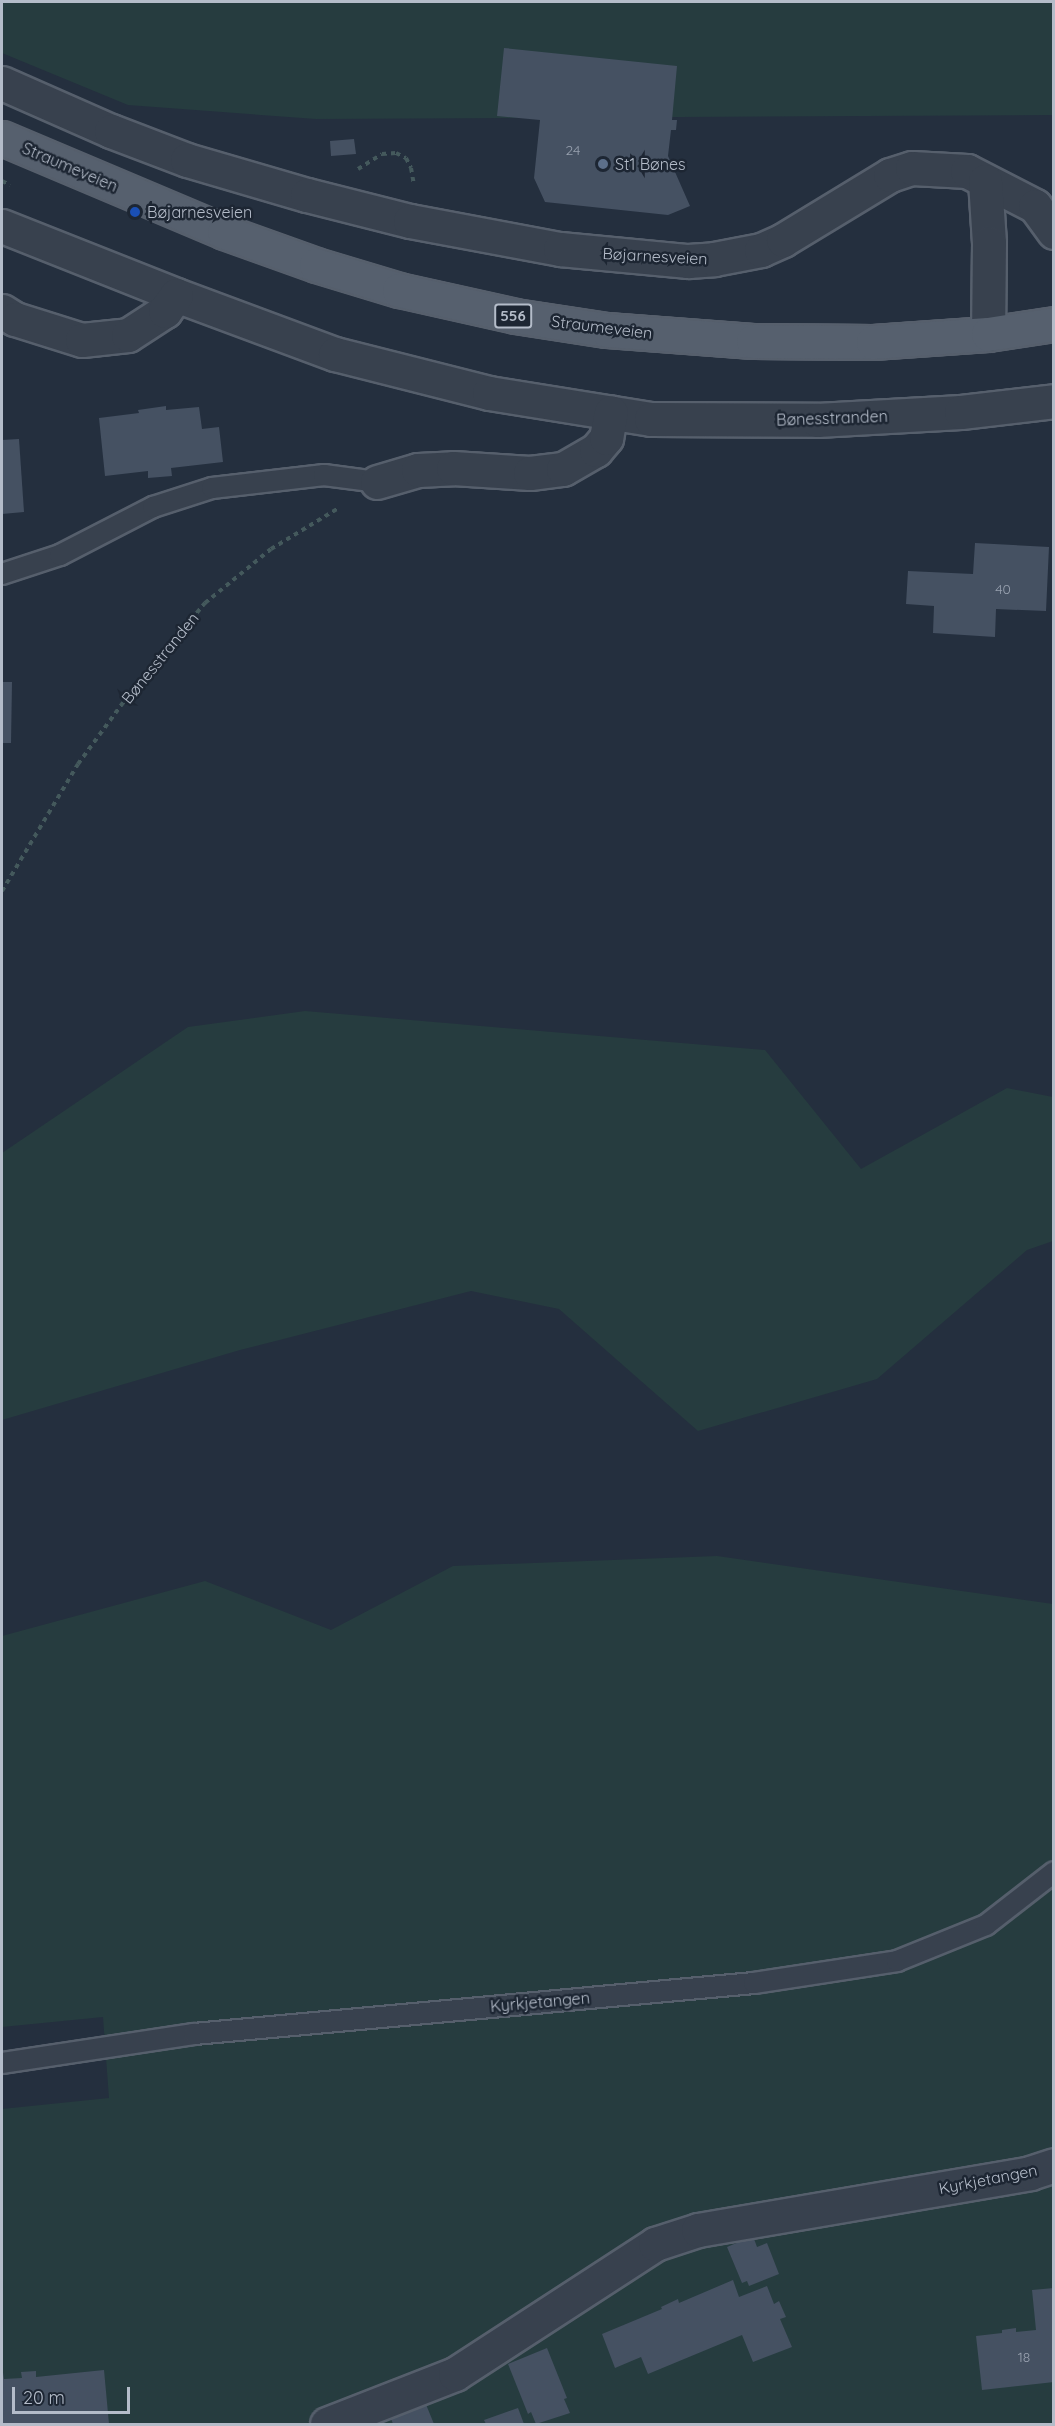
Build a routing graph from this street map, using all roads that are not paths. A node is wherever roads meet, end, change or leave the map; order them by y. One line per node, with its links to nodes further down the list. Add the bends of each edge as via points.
1 (2, 83): 3 (street, Bøjarnesveien, via 187,160 307,195 410,221 560,249 635,258 714,259 761,250 890,175 912,168 966,171)
2 (2, 138): 10 (main road, Straumeveien / 556, via 224,232 316,265 399,290 515,316 607,330 753,341 873,342)
3 (985, 181): 4 (street, Bøjarnesveien); 10 (street, via 989,243)
4 (1044, 205): 6 (street, Bøjarnesveien)
5 (2, 226): 7 (street, Bønesstranden)
6 (1053, 232)
7 (176, 296): 8 (street, via 165,311 128,335 82,340 15,319); 12 (street, Bønesstranden, via 335,354 489,393)
8 (2, 311)
9 (1053, 324): 10 (main road, Straumeveien / 556)
10 (987, 334)
11 (1053, 401): 12 (street, Bønesstranden, via 817,420 651,419)
12 (611, 412): 13 (street, via 606,438 596,450 563,469 530,473 418,470)
13 (378, 482): 14 (lane, via 324,475 212,488 153,507 60,555)
14 (2, 574)
15 (1053, 1872): 16 (lane, Kyrkjetangen, via 986,1925 897,1961 754,1983 194,2034)
16 (2, 2063)
17 (1053, 2165): 18 (street, Kyrkjetangen, via 1030,2173 698,2230 655,2244 455,2374)
18 (327, 2424)

